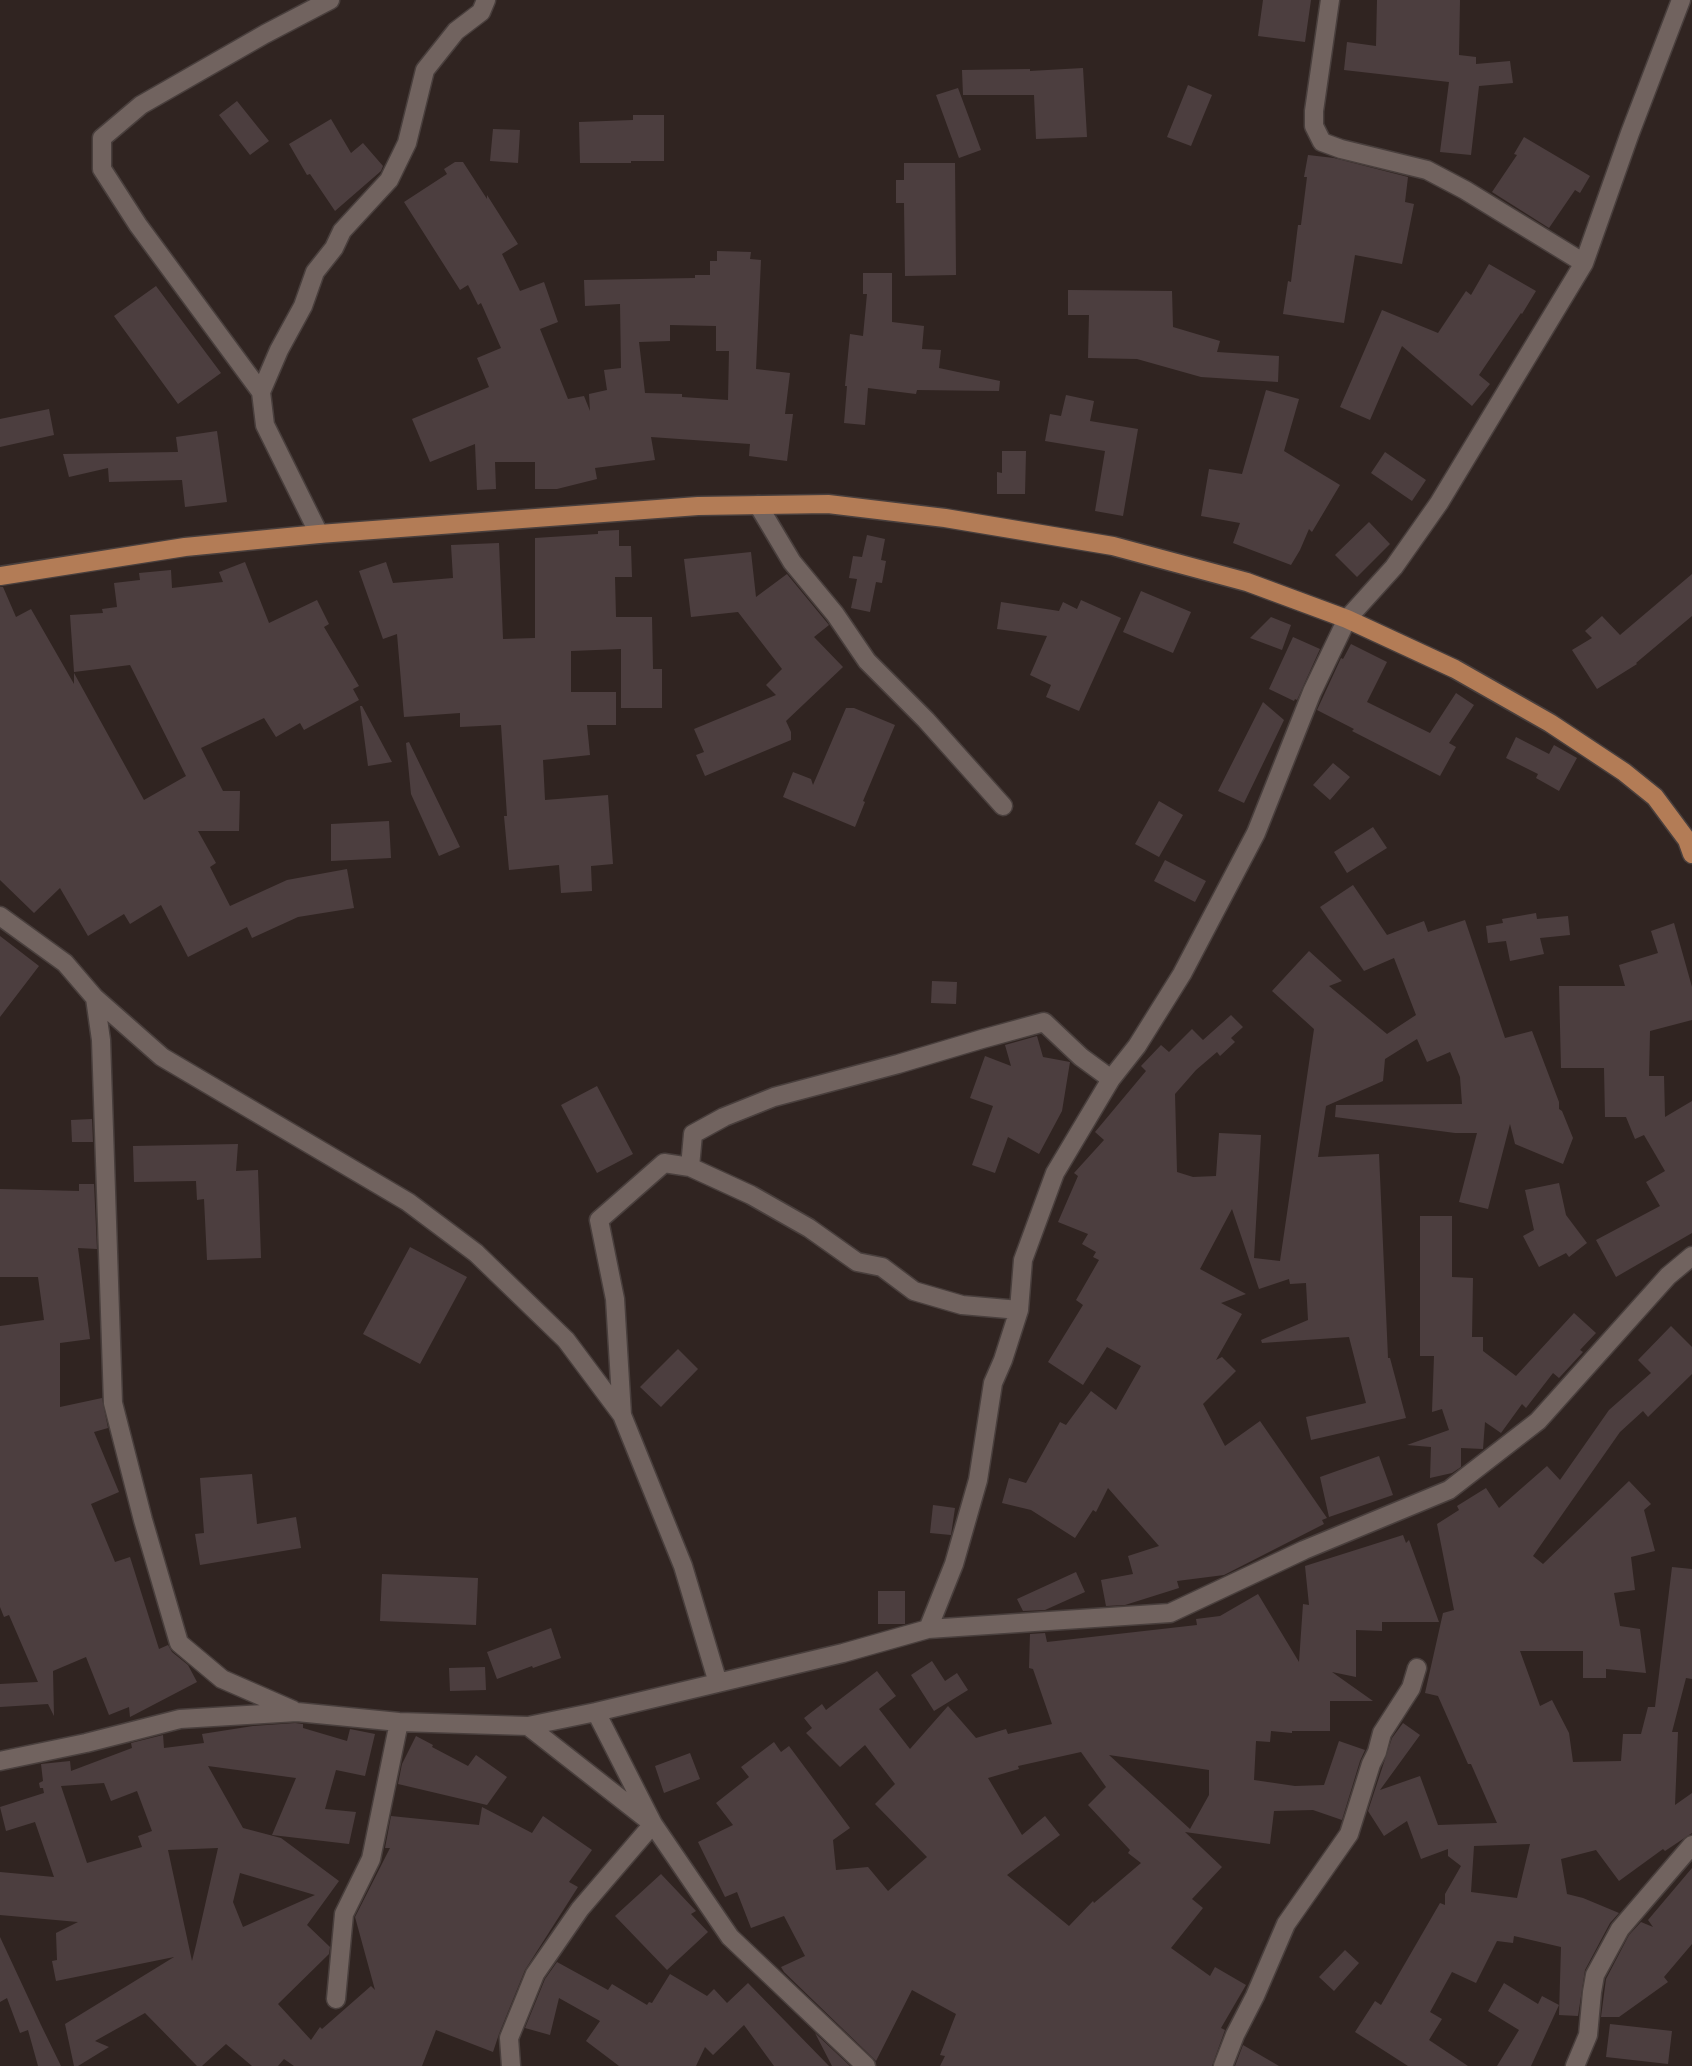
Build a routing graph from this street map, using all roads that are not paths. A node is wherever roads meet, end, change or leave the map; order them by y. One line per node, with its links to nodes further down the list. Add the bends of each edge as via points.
1 (330, 0): 6 (street, via 141,105 102,138 102,169 138,225)
2 (486, 0): 6 (street, via 481,12 456,31 424,70 407,143 389,180 342,231 315,272 303,306)
3 (1330, 0): 5 (street, via 1314,111 1314,126 1322,142 1427,170)
4 (1681, 0): 5 (street)
5 (1584, 263): 10 (street, via 1439,503 1394,567)
6 (261, 392): 8 (street, via 265,425)
7 (758, 505): 8 (main road, via 558,515); 10 (main road, via 828,504 945,518 1113,546 1247,582); 11 (street, via 792,562 867,661)
8 (319, 534): 9 (main road, via 185,547)
9 (0, 576)
10 (1347, 619): 12 (main road, via 1455,669 1550,723 1655,797); 15 (street, via 1312,692 1256,832 1182,974 1137,1046)
11 (1003, 806)
12 (1690, 844)
13 (0, 916): 14 (street, via 65,963)
14 (96, 998): 19 (street, via 162,1057 408,1202 476,1253 566,1340); 23 (street, via 101,1040 113,1403 143,1520 179,1643 222,1679)
15 (1111, 1079): 16 (street, via 1044,1022 774,1097 723,1117 693,1134); 18 (street, via 1055,1173 1023,1260)
16 (690, 1167): 18 (street, via 751,1195 809,1228 857,1262 882,1267 914,1291 962,1305); 19 (street, via 664,1163 599,1220 615,1299)
17 (1692, 1256): 20 (street, via 1668,1276 1538,1421 1449,1490 1304,1550 1170,1613)
18 (1019, 1310): 20 (street, via 993,1383 978,1480 954,1564)
19 (622, 1415): 22 (street, via 683,1566)
20 (928, 1629): 22 (street)
21 (1418, 1668): 33 (street, via 1411,1688 1382,1733 1349,1834 1286,1924)
22 (718, 1683): 24 (street)
23 (297, 1712): 25 (street); 27 (street, via 180,1719)
24 (596, 1712): 26 (street); 28 (street)
25 (399, 1722): 26 (street); 30 (street, via 371,1859 344,1914)
26 (528, 1726): 28 (street)
27 (0, 1761)
28 (653, 1824): 31 (street, via 580,1910 535,1974 509,2038); 32 (street, via 730,1936)
29 (1692, 1845): 34 (street, via 1620,1929 1595,1974 1588,2035)
30 (336, 1999)
31 (510, 2066)
32 (866, 2066)
33 (1223, 2066)
34 (1575, 2066)

